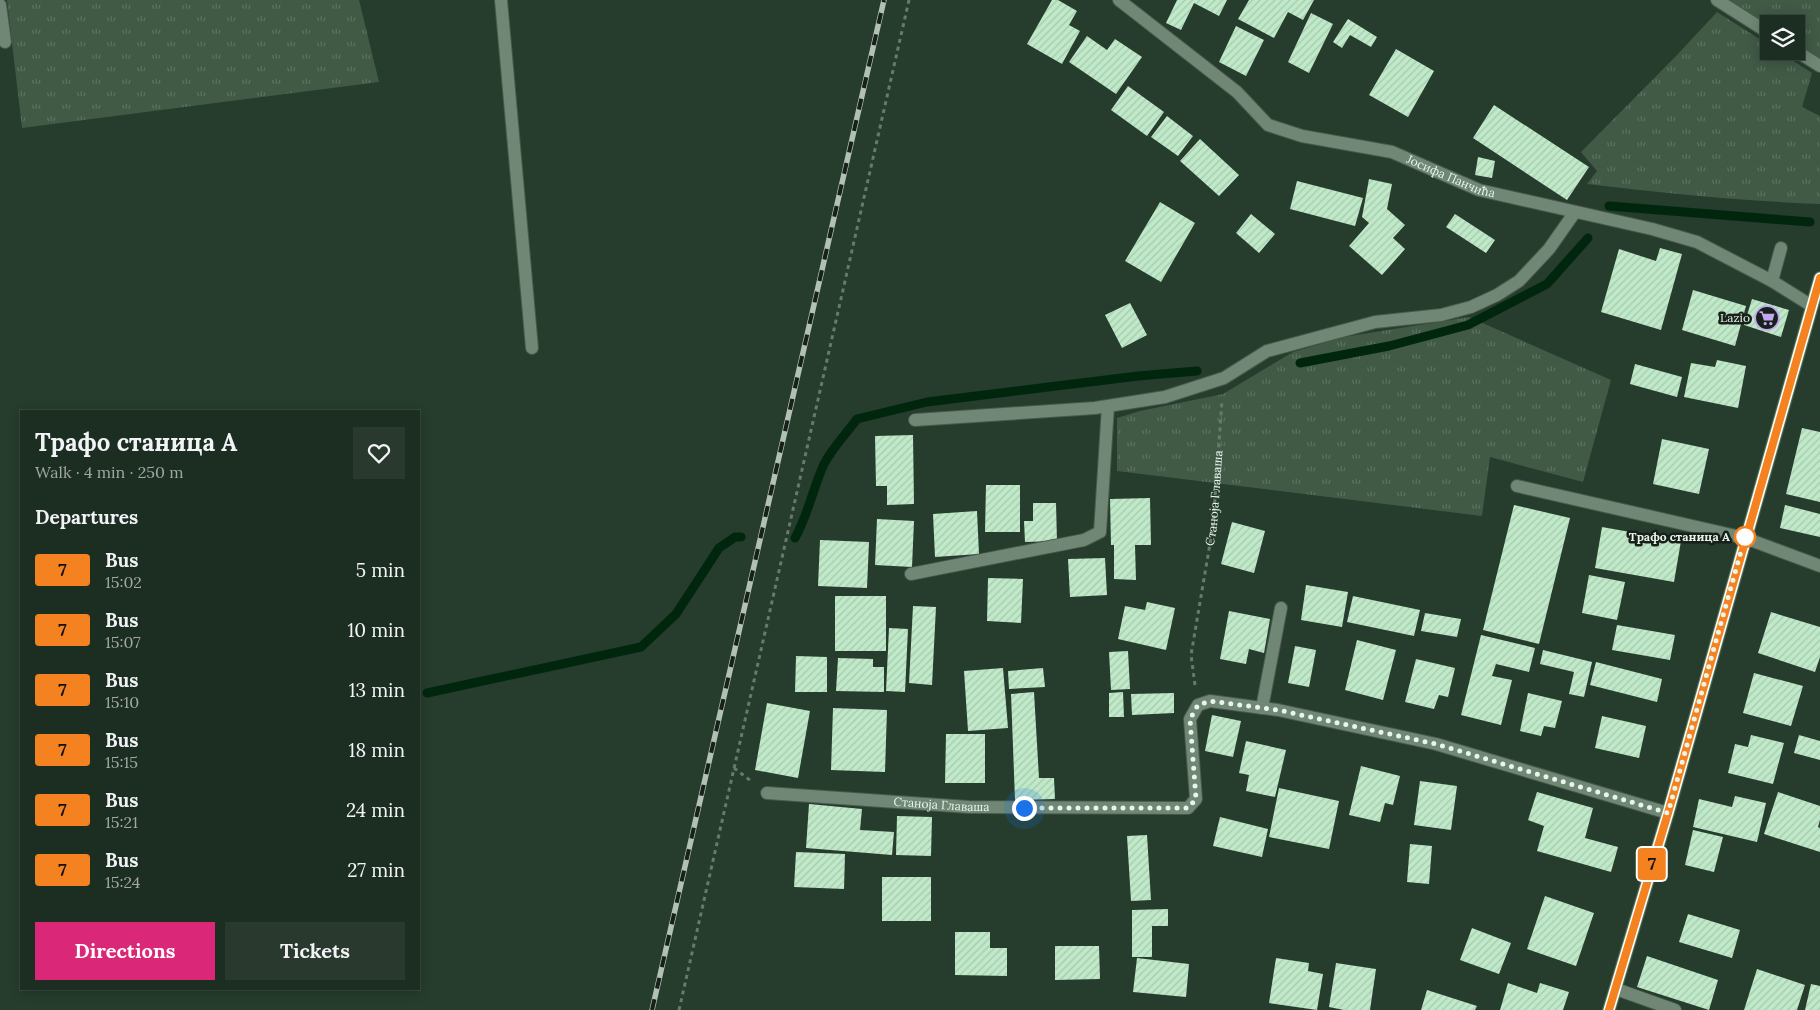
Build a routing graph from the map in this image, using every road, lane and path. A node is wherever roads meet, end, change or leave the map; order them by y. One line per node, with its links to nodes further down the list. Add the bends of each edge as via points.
1 (501, 0): 15 (street)
2 (909, 0): 29 (path)
3 (1119, 0): 10 (street, Јосифа Панчића, via 1237,92 1268,125 1302,136 1392,152 1479,190)
4 (1717, 0): 6 (street)
5 (0, 5): 7 (street)
6 (1760, 27)
7 (5, 42)
8 (1805, 57): 9 (street)
9 (1820, 66)
10 (1575, 212): 13 (street, Јосифа Панчића, via 1697,242); 16 (street, via 1549,249 1519,281 1497,295 1440,315 1375,322 1267,351)
11 (1781, 248): 13 (street)
12 (1820, 278): 14 (street)
13 (1772, 281): 14 (street, Јосифа Панчића)
14 (1812, 306): 20 (street)
15 (532, 348)
16 (1224, 378): 17 (street, via 1165,396); 24 (path, Станоја Главаша, via 1213,526 1191,655)
17 (1108, 406): 18 (street); 22 (street, via 1100,532 1084,540)
18 (915, 420)
19 (1517, 486): 20 (street)
20 (1745, 538): 21 (street); 27 (street)
21 (1820, 566)
22 (911, 574)
23 (1281, 608): 25 (street)
24 (1198, 705): 25 (street, via 1210,701); 26 (street, Станоја Главаша, via 1190,719 1196,799 1188,808 969,807)
25 (1262, 708): 27 (street, via 1436,744)
26 (767, 793)
27 (1668, 813): 28 (street)
28 (1616, 989): 30 (street); 31 (street)
29 (679, 1010)
30 (1609, 1010)
31 (1675, 1010)

